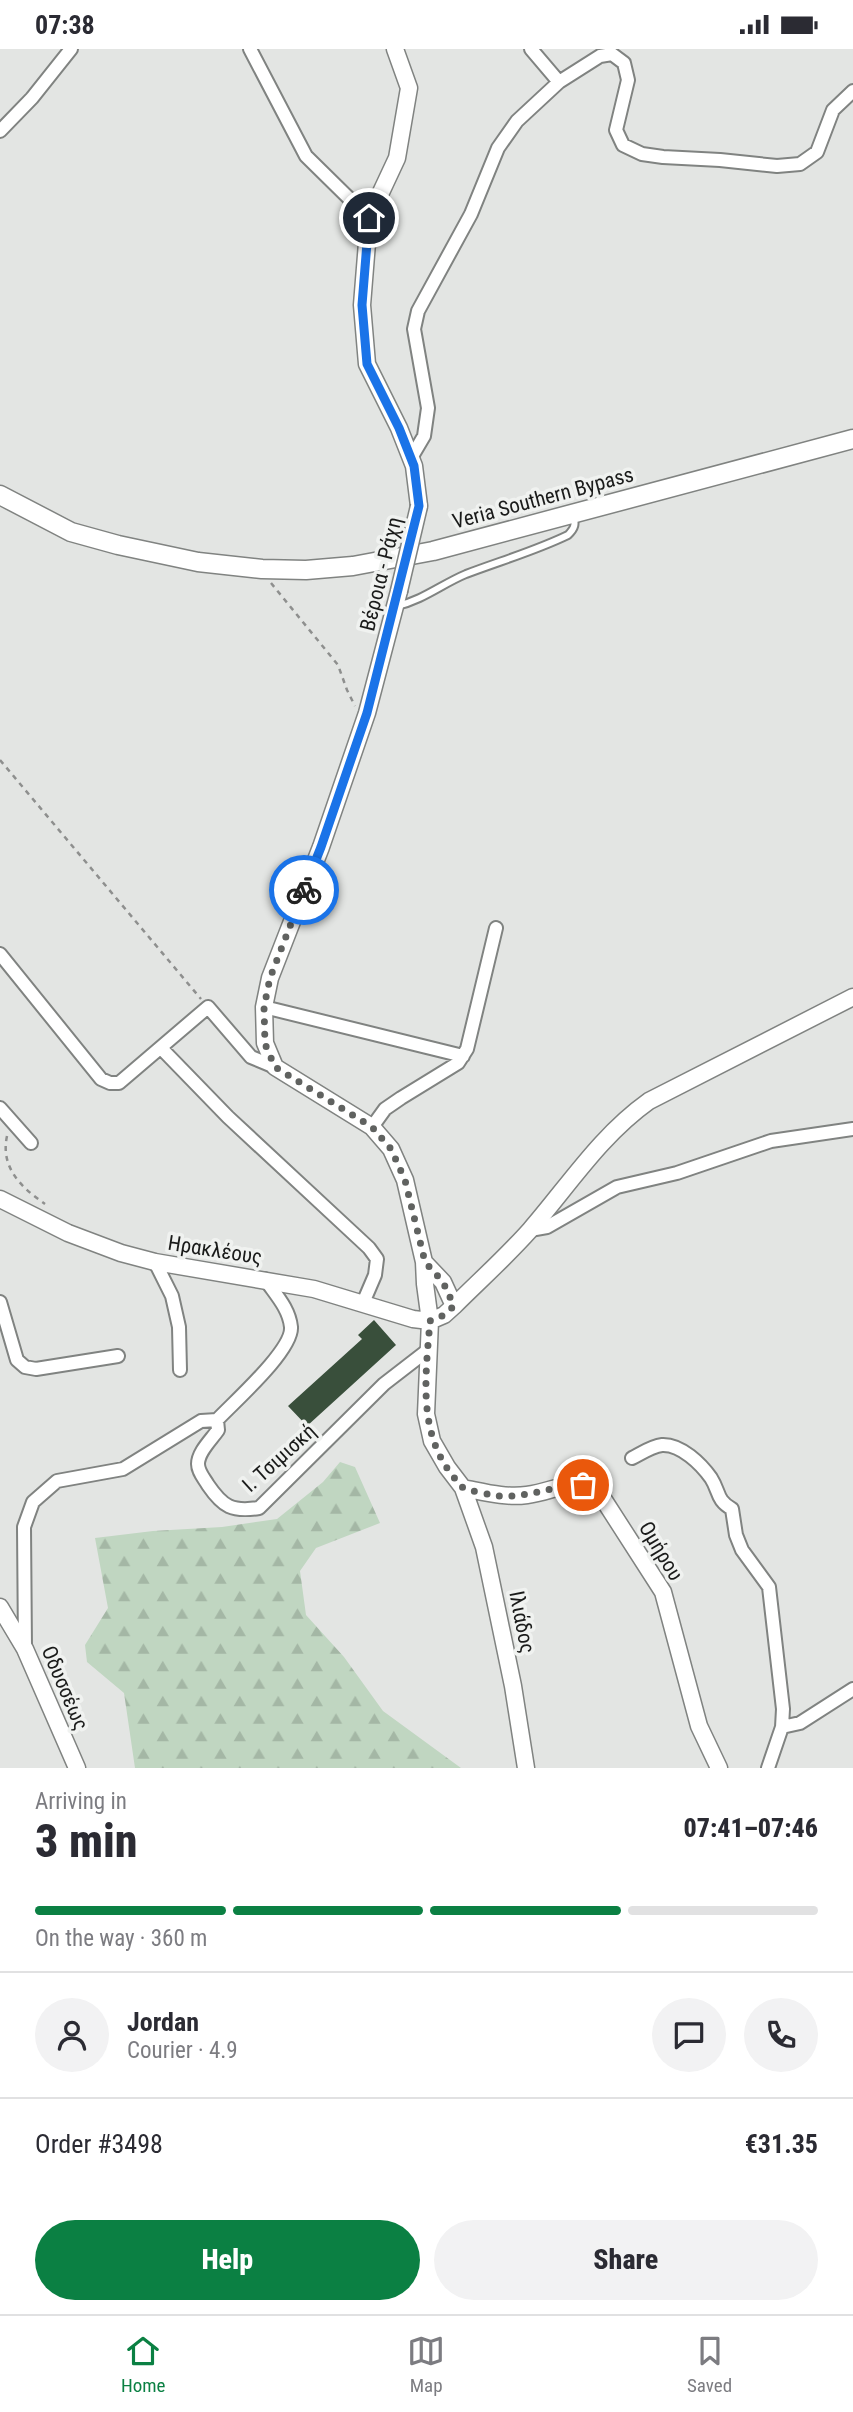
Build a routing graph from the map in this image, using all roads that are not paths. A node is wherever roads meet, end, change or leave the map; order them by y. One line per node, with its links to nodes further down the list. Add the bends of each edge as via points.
1 (71, 49): 7 (street)
2 (250, 49): 8 (street, via 306,156)
3 (395, 49): 8 (street, Βέροια - Ράχη, via 409,88 397,158)
4 (531, 49): 5 (street)
5 (559, 82): 6 (street, via 600,56 612,54 624,63 628,80 616,130 623,145 663,157 778,166 800,164 817,152 833,110); 10 (street, via 517,121 498,148 471,214 418,311 414,329 428,408 424,436)
6 (853, 91)
7 (0, 131)
8 (369, 218): 10 (street, Βέροια - Ράχη, via 362,305 367,364)
9 (853, 439): 12 (main road, Veria Southern Bypass)
10 (411, 458): 13 (street, Βέροια - Ράχη, bridge, via 419,506)
11 (0, 495): 12 (main road, Veria Southern Bypass, via 71,532 198,562 262,569 353,566 433,551)
12 (573, 513): 13 (lane, via 576,522 568,535 457,578 416,601)
13 (397, 599): 17 (street, Βέροια - Ράχη, via 367,713 279,952)
14 (496, 927): 19 (street)
15 (0, 954): 18 (street, via 101,1079 119,1083)
16 (853, 997): 26 (street, via 649,1101 608,1135)
17 (264, 1007): 19 (street); 20 (street, Βέροια - Ράχη, via 265,1044)
18 (160, 1048): 20 (street, via 208,1007 251,1057); 31 (street, via 369,1248 377,1259)
19 (463, 1056): 22 (street, via 385,1109)
20 (275, 1067): 22 (street)
21 (0, 1108): 24 (street)
22 (372, 1127): 28 (street, via 391,1149 405,1180)
23 (853, 1129): 26 (street, via 771,1141 677,1173 617,1187 547,1227)
24 (31, 1143)
25 (0, 1199): 27 (street, Ηρακλέους, via 93,1243)
26 (530, 1230): 32 (street)
27 (155, 1262): 29 (street, Ηρακλέους); 36 (street, via 172,1296 179,1327)
28 (425, 1262): 32 (street, via 443,1282); 33 (street, Ιλιάδος)
29 (265, 1279): 31 (street, Ηρακλέους); 37 (street, via 284,1306 291,1329 282,1352)
30 (0, 1302): 35 (street, via 17,1360 25,1367)
31 (363, 1303): 33 (street, Ηρακλέους)
32 (454, 1306): 33 (street)
33 (430, 1321): 34 (street, Ιλιάδος)
34 (428, 1350): 37 (street, Ι. Τσιμισκή, via 384,1384 259,1508 230,1508 217,1499 201,1473 198,1463 218,1430); 39 (street, Ιλιάδος, via 426,1414 432,1441)
35 (118, 1356)
36 (180, 1370)
37 (217, 1420): 41 (street, via 201,1421 123,1469 57,1481 33,1502 24,1527)
38 (632, 1458): 43 (street, via 661,1445 687,1453 711,1478 722,1503 732,1509 742,1550 769,1587 782,1689)
39 (463, 1488): 45 (street, Ιλιάδος, via 490,1571); 46 (street, Ομήρου, via 499,1496 583,1485 600,1494 663,1593 699,1726)
40 (0, 1607): 41 (street, Οδυσσέως)
41 (25, 1649): 44 (street, Οδυσσέως)
42 (853, 1689): 43 (street, via 800,1723)
43 (782, 1727): 47 (street)
44 (77, 1768)
45 (526, 1768)
46 (719, 1768)
47 (768, 1768)

